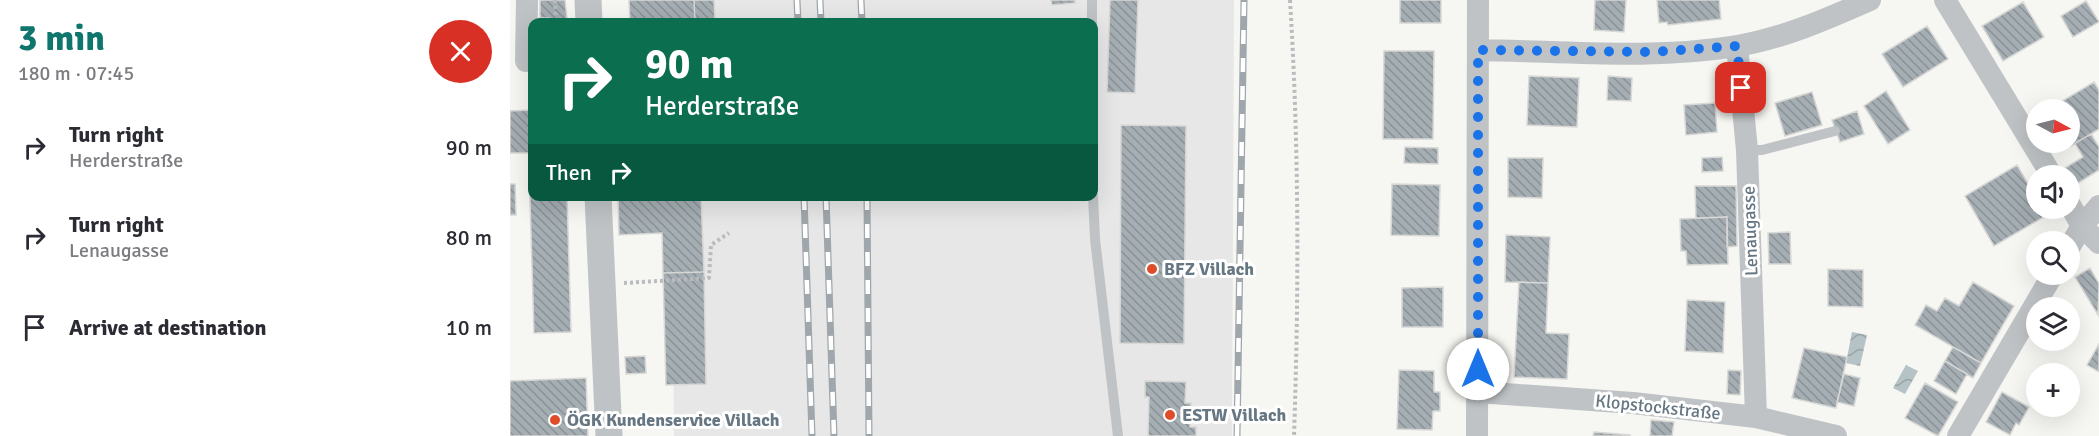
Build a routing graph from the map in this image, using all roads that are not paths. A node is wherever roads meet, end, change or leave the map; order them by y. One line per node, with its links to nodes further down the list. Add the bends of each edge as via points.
1 (527, 0): 11 (street)
2 (588, 0): 7 (street)
3 (1092, 0): 8 (lane)
4 (1478, 0): 10 (street)
5 (1870, 0): 9 (street, via 1810,27)
6 (1945, 0): 14 (street)
7 (589, 18)
8 (1092, 18)
9 (1737, 46): 10 (street, via 1651,52); 13 (street, Lenaugasse)
10 (1478, 50): 23 (street)
11 (523, 61)
12 (1834, 130): 13 (lane, via 1762,150)
13 (1747, 150): 24 (street, Lenaugasse)
14 (2045, 165)
15 (598, 201): 25 (street)
16 (1093, 201): 26 (lane)
17 (2099, 206): 19 (street)
18 (2078, 219): 19 (street)
19 (2082, 226): 20 (street); 21 (street)
20 (2079, 231)
21 (2099, 243)
22 (2047, 285): 29 (street)
23 (1478, 392): 24 (street, Klopstockstraße); 27 (street)
24 (1756, 417): 28 (street, Klopstockstraße)
25 (609, 436)
26 (1118, 436)
27 (1477, 436)
28 (1836, 436)
29 (1958, 436)

